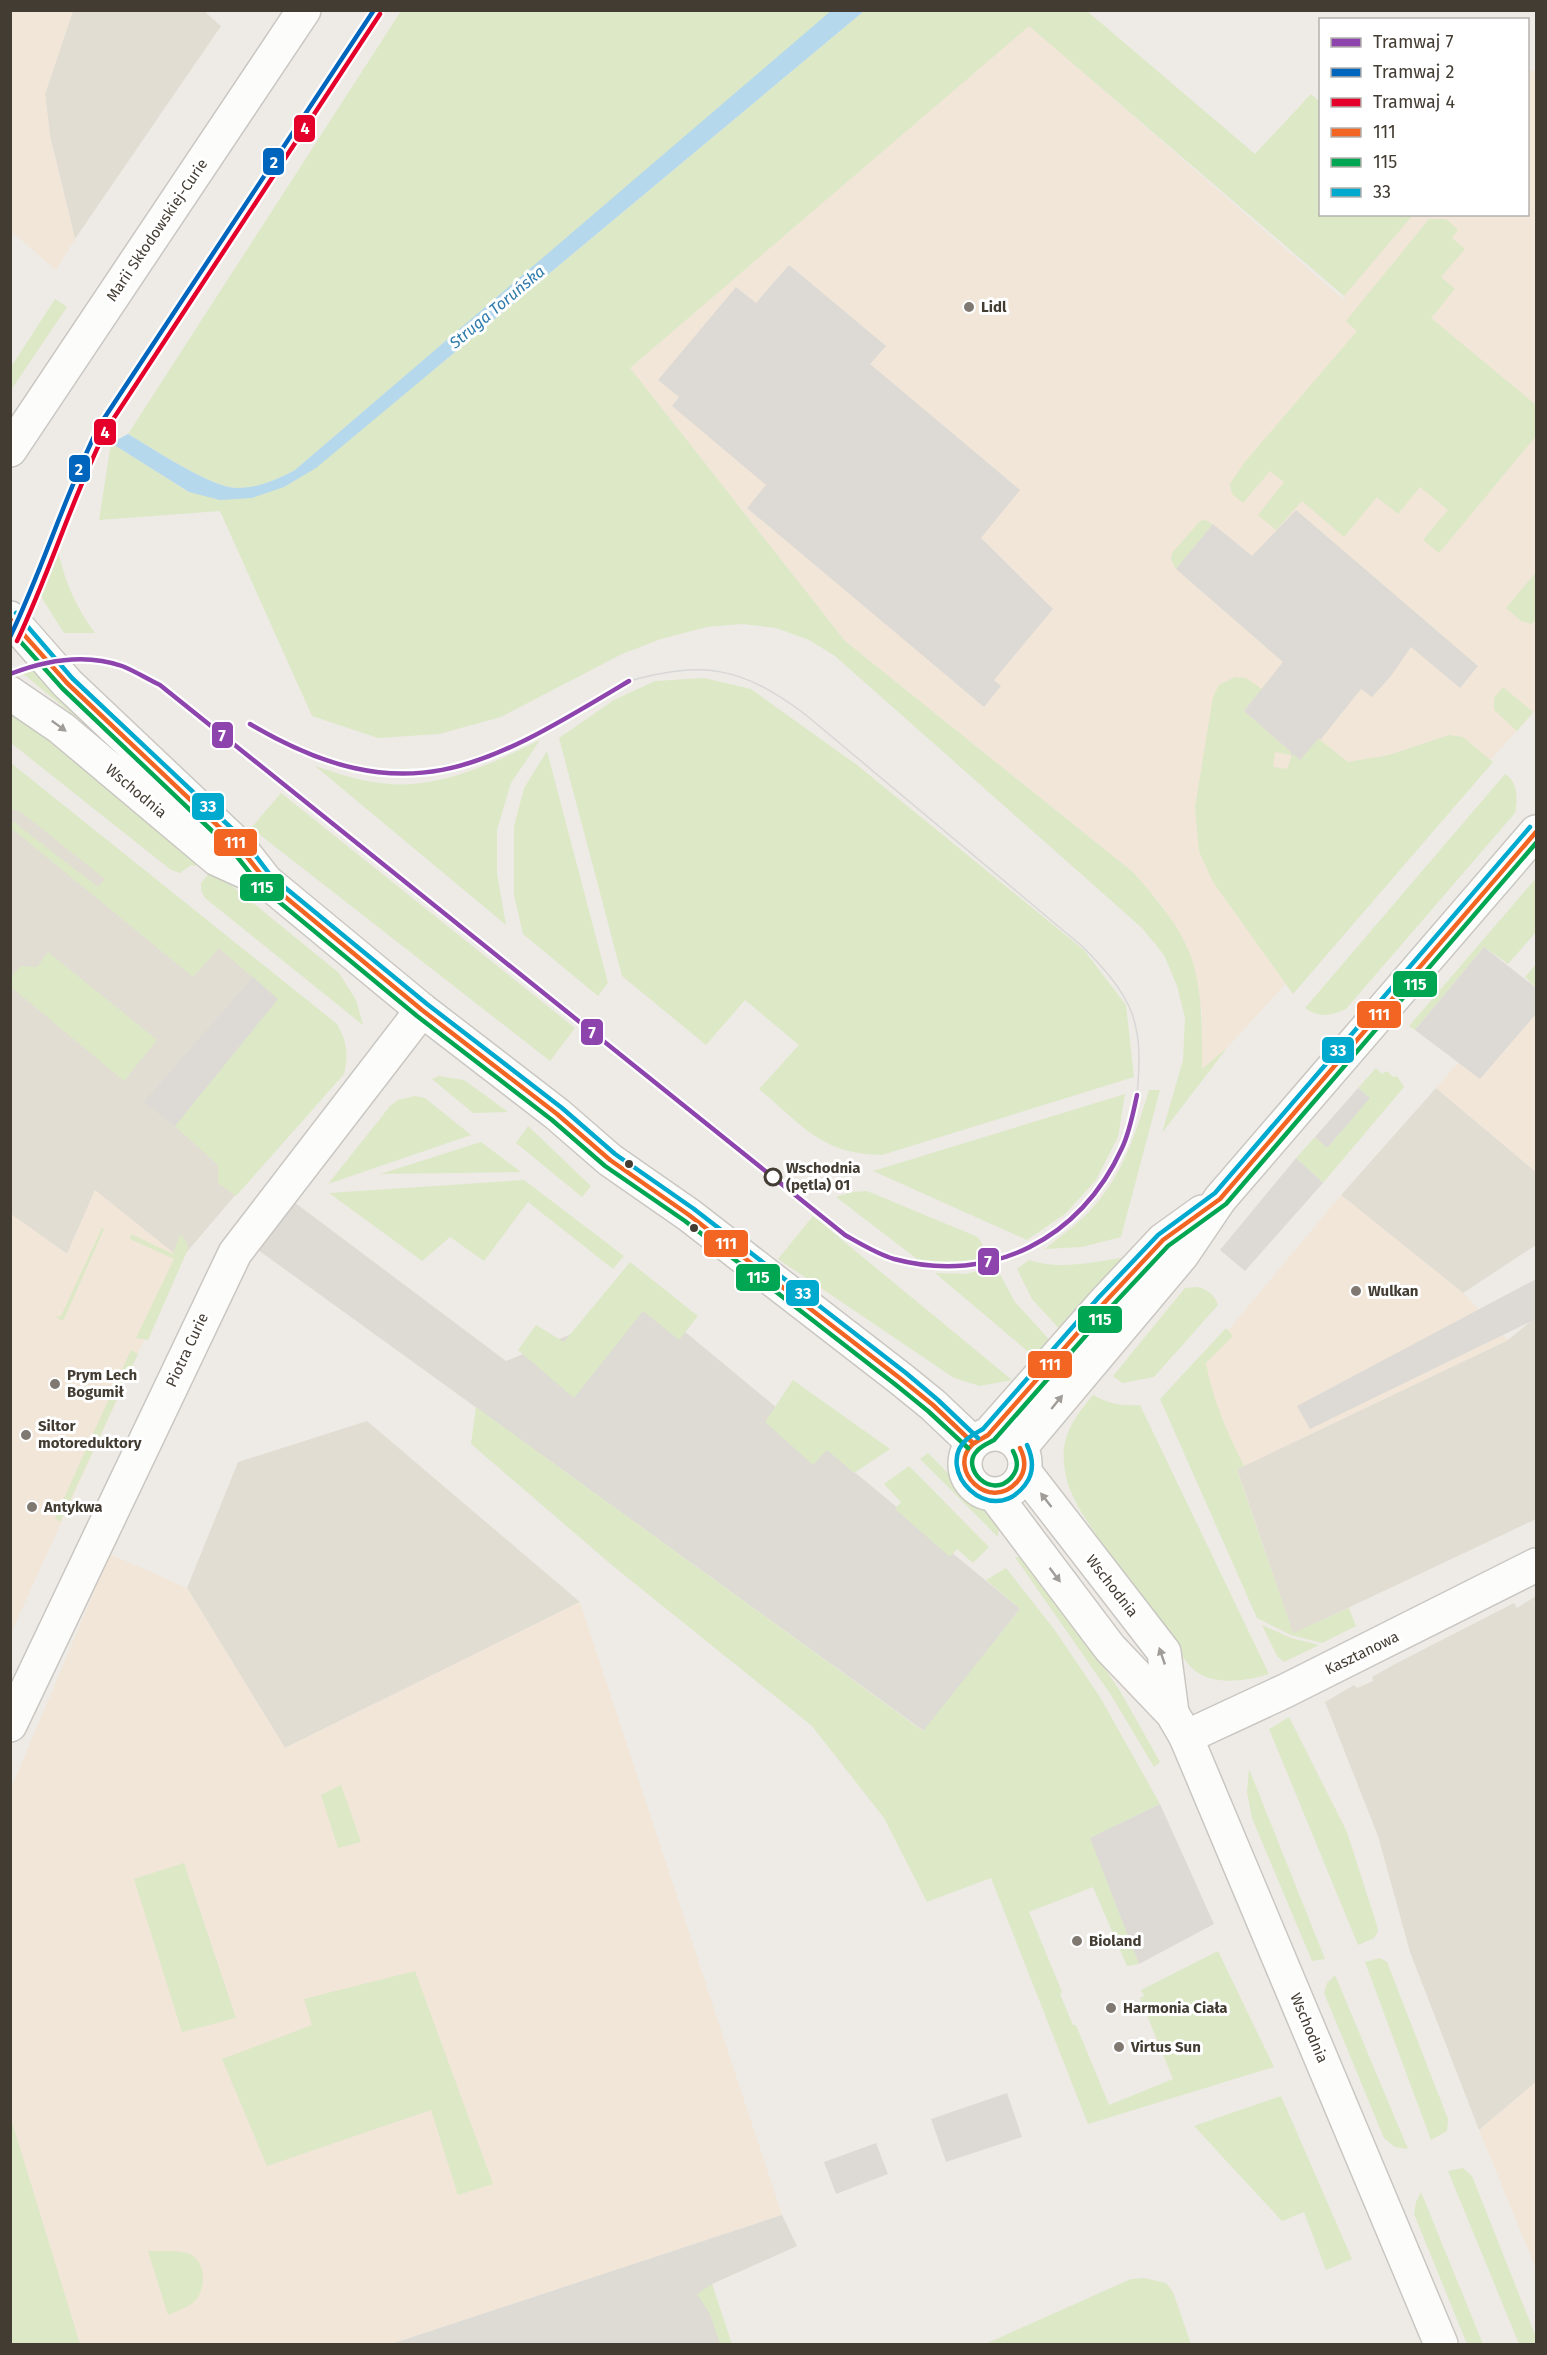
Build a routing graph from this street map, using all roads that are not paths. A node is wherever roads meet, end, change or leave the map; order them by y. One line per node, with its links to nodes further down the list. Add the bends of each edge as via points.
1 (304, 10): 2 (street, Marii Skłodowskiej-Curie)
2 (10, 450)
3 (10, 618): 6 (street, Wschodnia, via 67,682 237,844)
4 (10, 693): 6 (street, Wschodnia, one-way to 6, via 61,728 217,859)
5 (1536, 832): 8 (street)
6 (266, 881): 7 (street, Wschodnia)
7 (422, 1010): 9 (street, Wschodnia, via 535,1096 610,1160 689,1215); 13 (street, Piotra Curie, via 235,1253)
8 (1220, 1198): 9 (street, via 1163,1240); 10 (street, one-way to 8, via 1182,1255)
9 (981, 1439): 10 (street, via 1006,1436); 11 (street, via 965,1461 969,1480 976,1488)
10 (1022, 1459): 11 (street, via 1020,1481 1013,1488); 14 (street, Wschodnia, one-way to 10, via 1164,1653)
11 (994, 1494): 14 (street, Wschodnia, one-way to 14, via 1110,1647)
12 (1536, 1565): 14 (street, Kasztanowa, via 1285,1691)
13 (10, 1725)
14 (1179, 1725): 15 (street, Wschodnia)
15 (1441, 2344)

